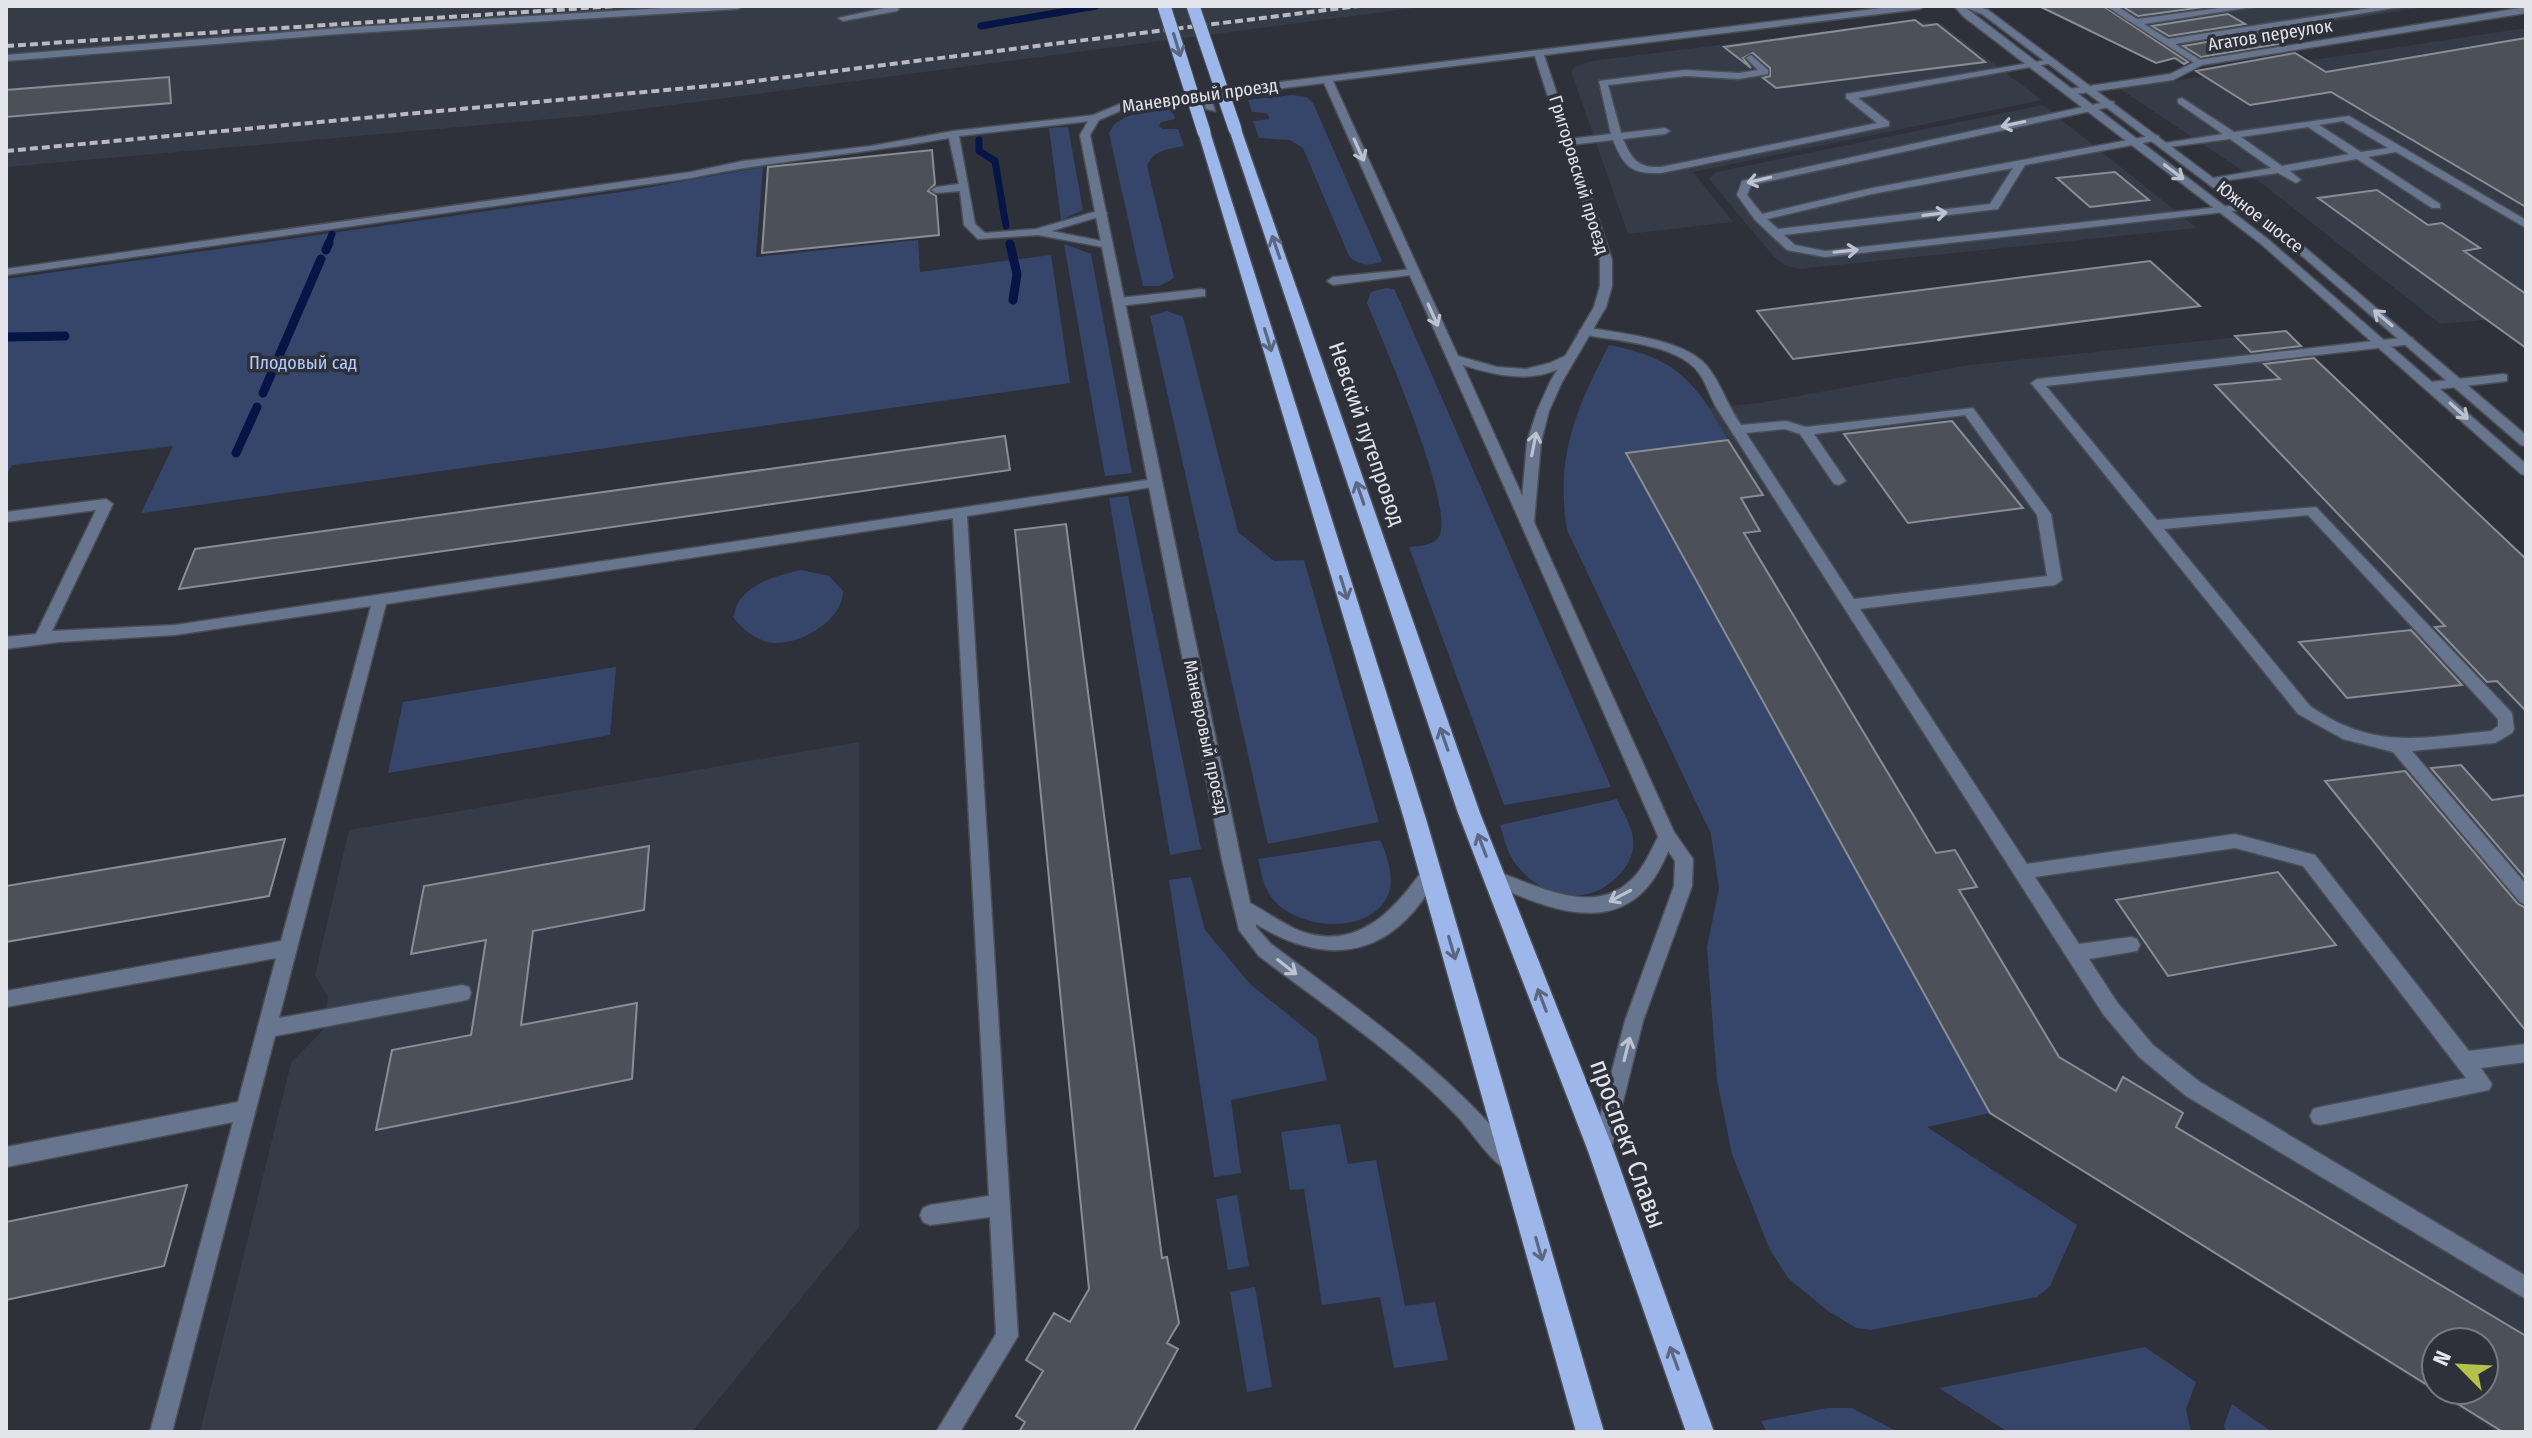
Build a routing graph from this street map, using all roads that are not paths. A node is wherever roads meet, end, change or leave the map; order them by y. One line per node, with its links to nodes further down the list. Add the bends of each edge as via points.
1 (738, 6): 16 (street)
2 (1164, 6): 86 (main road, one-way to 86, bridge)
3 (1193, 6): 87 (main road, Невский путепровод, one-way to 3, bridge)
4 (1920, 6): 15 (street, Маневровый проезд)
5 (1959, 6): 20 (street, Южное шоссе)
6 (1968, 6): 18 (street, Южное шоссе, via 1985,12)
7 (2111, 6): 13 (street)
8 (2254, 6): 13 (street)
9 (2401, 6): 14 (street)
10 (897, 7): 12 (street)
11 (2526, 10): 19 (street, Агатов переулок)
12 (843, 18)
13 (2136, 22): 14 (street)
14 (2167, 42): 19 (street)
15 (1539, 53): 21 (street, Маневровый проезд); 36 (street, Григоровский проезд)
16 (6, 58)
17 (1751, 58): 34 (street, via 1765,72 1685,73 1602,83)
18 (2053, 62): 20 (street); 22 (street, Южное шоссе)
19 (2199, 63): 22 (street, Агатов переулок, via 2173,77)
20 (2033, 65): 23 (street, Южное шоссе); 34 (street, via 1850,96 1885,124 1661,170 1632,166)
21 (1327, 79): 24 (street, Маневровый проезд); 57 (street, Григоровский проезд, one-way to 57)
22 (2090, 89): 23 (street, Агатов переулок); 26 (street, Южное шоссе)
23 (2069, 92): 27 (street, Южное шоссе)
24 (1205, 94): 28 (street); 29 (street, Маневровый проезд, via 1127,104)
25 (2182, 101): 33 (street)
26 (2110, 104): 27 (street); 35 (street, Южное шоссе)
27 (2089, 108): 37 (street, Южное шоссе); 51 (street, one-way to 51, via 1746,183 1742,195)
28 (1211, 109)
29 (1095, 118): 32 (street); 50 (street, Маневровый проезд, via 1085,135)
30 (2309, 123): 33 (street); 39 (street, via 2345,118); 40 (street)
31 (1665, 131): 34 (street)
32 (953, 134): 45 (street); 56 (street)
33 (2232, 135): 38 (street); 42 (street)
34 (1617, 138): 36 (street)
35 (2155, 138): 37 (street); 38 (street, Южное шоссе)
36 (1569, 142): 61 (street, Григоровский проезд, via 1606,260 1604,298)
37 (2134, 142): 41 (street); 49 (street, Южное шоссе, one-way to 49)
38 (2165, 146): 44 (street, Южное шоссе)
39 (2397, 149): 40 (street); 52 (street)
40 (2358, 155): 42 (street); 47 (street)
41 (2021, 163): 51 (street); 54 (street, one-way to 41, via 1994,207)
42 (2279, 168): 43 (street); 44 (street)
43 (2296, 180)
44 (2212, 181): 48 (street, Южное шоссе)
45 (965, 187): 46 (street); 53 (street, via 970,225 982,237)
46 (936, 190)
47 (2436, 206)
48 (2247, 207): 49 (street); 62 (street, Южное шоссе, one-way to 48)
49 (2224, 210): 54 (street, one-way to 49, via 1791,248 1825,254); 63 (street, Южное шоссе)
50 (1101, 213): 53 (street); 55 (street, Маневровый проезд)
51 (1759, 218): 54 (street)
52 (2526, 225)
53 (1037, 232): 55 (street)
54 (1775, 233)
55 (1108, 245): 60 (street, Маневровый проезд)
56 (6, 272)
57 (1414, 272): 58 (street); 64 (street, Григоровский проезд, one-way to 64)
58 (1333, 281)
59 (1201, 293): 60 (street)
60 (1119, 302): 74 (street, Маневровый проезд)
61 (1585, 331): 65 (street, Григоровский проезд); 69 (street, via 1688,356 1701,367)
62 (2409, 341): 63 (street); 67 (street, Южное шоссе)
63 (2382, 343): 68 (street, Южное шоссе); 78 (street, via 2037,383)
64 (1453, 358): 65 (street, via 1523,374 1554,368); 77 (street, Григоровский проезд)
65 (1569, 358): 77 (street, Григоровский проезд, one-way to 65, via 1534,442)
66 (2503, 378): 67 (street)
67 (2458, 383): 68 (street); 71 (street, Южное шоссе)
68 (2431, 386): 72 (street, Южное шоссе, one-way to 72)
69 (1737, 430): 70 (street, via 1786,425); 80 (street)
70 (1805, 431): 73 (street); 80 (street, via 1968,411 2044,514 2055,580)
71 (2526, 442)
72 (2526, 471)
73 (1839, 481)
74 (1154, 483): 75 (street); 89 (street, Маневровый проезд)
75 (960, 512): 79 (street); 103 (street)
76 (6, 517): 81 (street, via 106,504)
77 (1527, 522): 84 (street, Григоровский проезд)
78 (2154, 525): 83 (street, via 2304,710 2344,734); 83 (street, via 2311,510 2506,717 2506,729 2495,737)
79 (380, 599): 81 (street, via 175,630); 91 (street)
80 (1850, 605): 85 (street)
81 (41, 638): 82 (street)
82 (6, 643)
83 (2398, 746): 88 (street)
84 (1667, 836): 87 (street, one-way to 87, via 1640,883 1606,903 1556,903); 100 (street, Григоровский проезд, one-way to 84, via 1634,1021 1683,886 1684,859)
85 (2023, 872): 92 (street); 97 (street, via 2235,841 2309,860)
86 (1430, 873): 89 (street, via 1409,906 1388,926 1362,938 1308,941); 102 (main road, one-way to 102)
87 (1495, 878): 100 (main road, проспект Славы, one-way to 87)
88 (2526, 897)
89 (1241, 907): 102 (street, Маневровый проезд, one-way to 102, via 1248,930 1265,950 1452,1095 1484,1127)
90 (2131, 945): 92 (street)
91 (288, 948): 94 (street); 95 (street)
92 (2075, 953): 105 (street, via 2136,1040 2193,1089)
93 (462, 993): 95 (street)
94 (6, 999)
95 (267, 1029): 98 (street)
96 (2526, 1053): 97 (street)
97 (2464, 1061): 99 (street, via 2482,1084)
98 (246, 1110): 101 (street); 107 (street)
99 (2320, 1116)
100 (1601, 1151): 109 (main road, проспект Славы, one-way to 100)
101 (6, 1157)
102 (1518, 1174): 108 (main road, one-way to 108)
103 (1001, 1205): 104 (street); 106 (street, via 1007,1336)
104 (930, 1215)
105 (2526, 1288)
106 (950, 1431)
107 (161, 1432)
108 (1590, 1432)
109 (1700, 1432)

